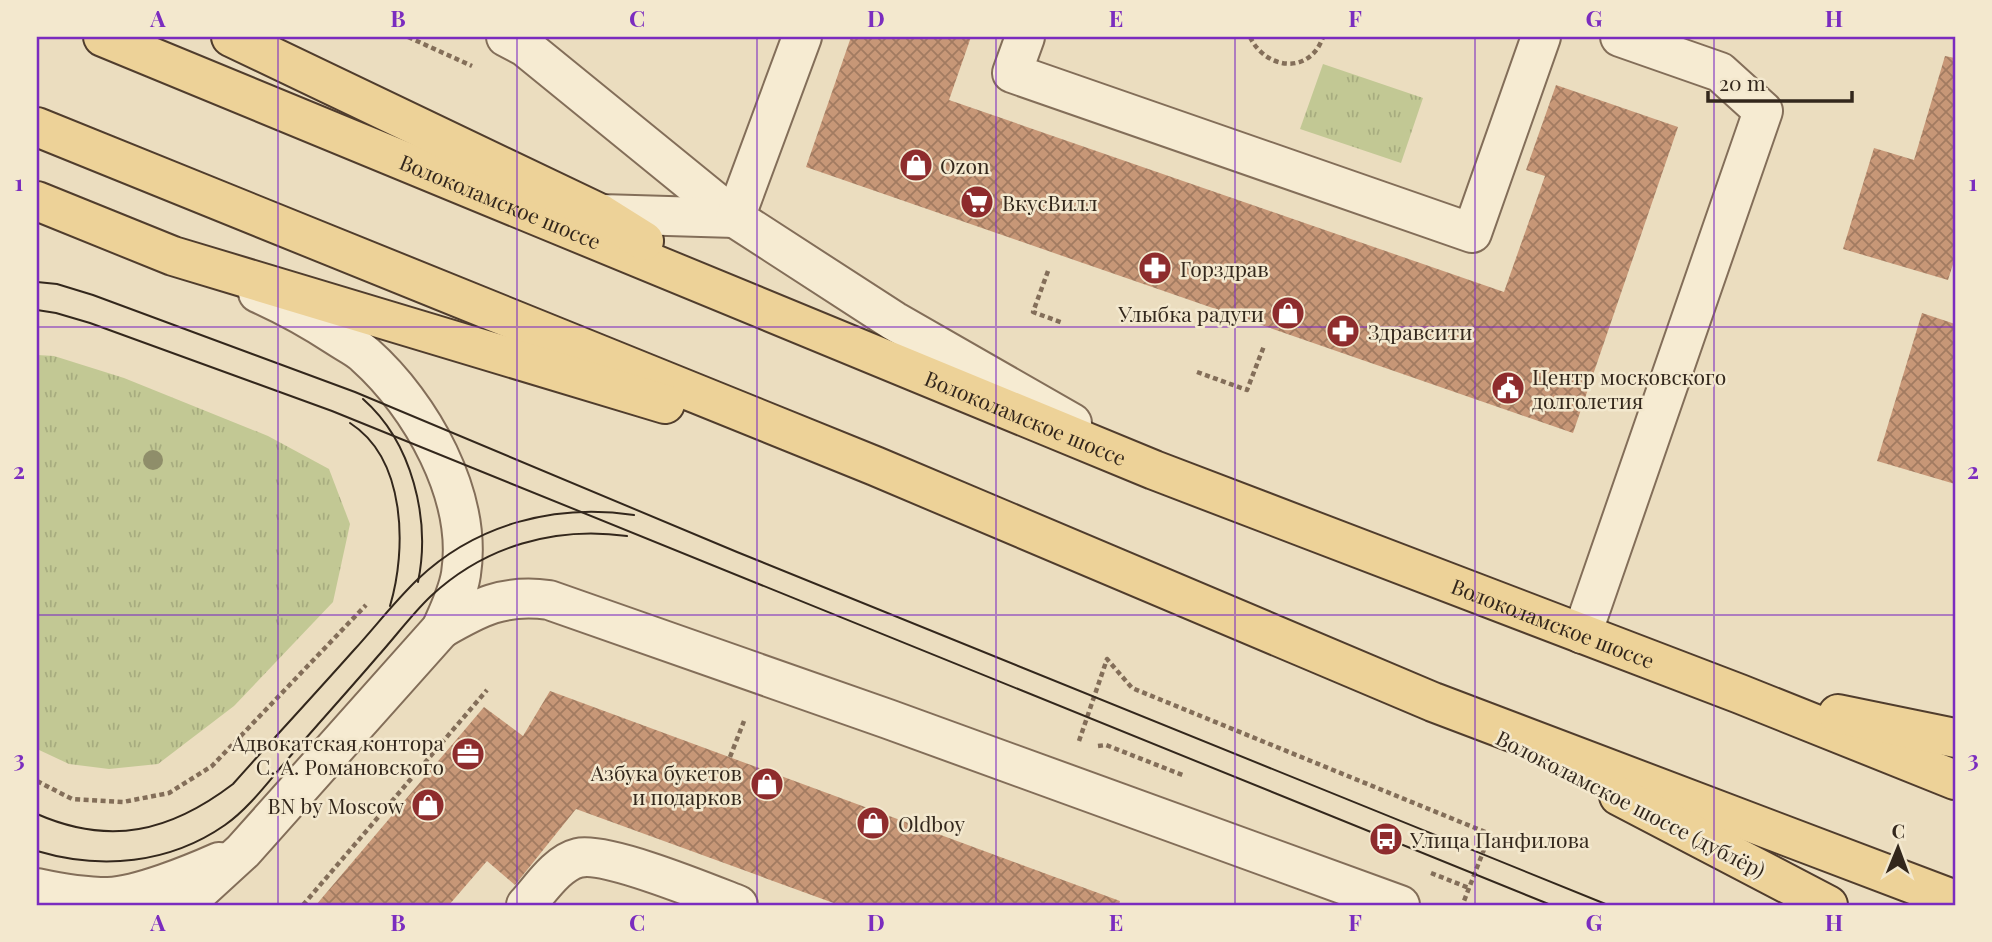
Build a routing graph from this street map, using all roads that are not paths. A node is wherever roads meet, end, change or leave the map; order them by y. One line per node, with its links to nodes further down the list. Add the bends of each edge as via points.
1 (103, 37): 13 (main road, Волоколамское шоссе)
2 (231, 37): 10 (main road)
3 (506, 37): 11 (street, via 525,47)
4 (802, 37): 11 (street)
5 (1025, 37): 6 (street, via 1012,74 1472,233)
6 (1541, 37)
7 (1620, 37): 17 (street, via 1720,72 1763,111)
8 (37, 127): 14 (main road)
9 (37, 201): 12 (main road)
10 (601, 214): 11 (street); 13 (main road)
11 (735, 218): 15 (street, via 894,321)
12 (173, 256): 14 (main road); 16 (street, via 294,309 364,353 420,419 448,476 462,545 456,594)
13 (748, 304): 15 (main road, Волоколамское шоссе)
14 (875, 466): 19 (main road)
15 (1154, 470): 17 (main road, Волоколамское шоссе)
16 (441, 629): 22 (street); 29 (street, via 503,600 549,600)
17 (1582, 634): 18 (main road, Волоколамское шоссе)
18 (1740, 694): 20 (main road); 21 (main road, Волоколамское шоссе)
19 (1433, 702): 24 (main road); 30 (main road, Волоколамское шоссе (дублёр))
20 (1955, 738)
21 (1955, 780)
22 (243, 850): 23 (street, via 193,874 110,897); 25 (street); 26 (street)
23 (37, 888)
24 (1955, 901)
25 (184, 905)
26 (209, 905)
27 (526, 905): 28 (street, via 559,869 576,858 597,857)
28 (738, 905)
29 (1400, 905)
30 (1828, 905)

